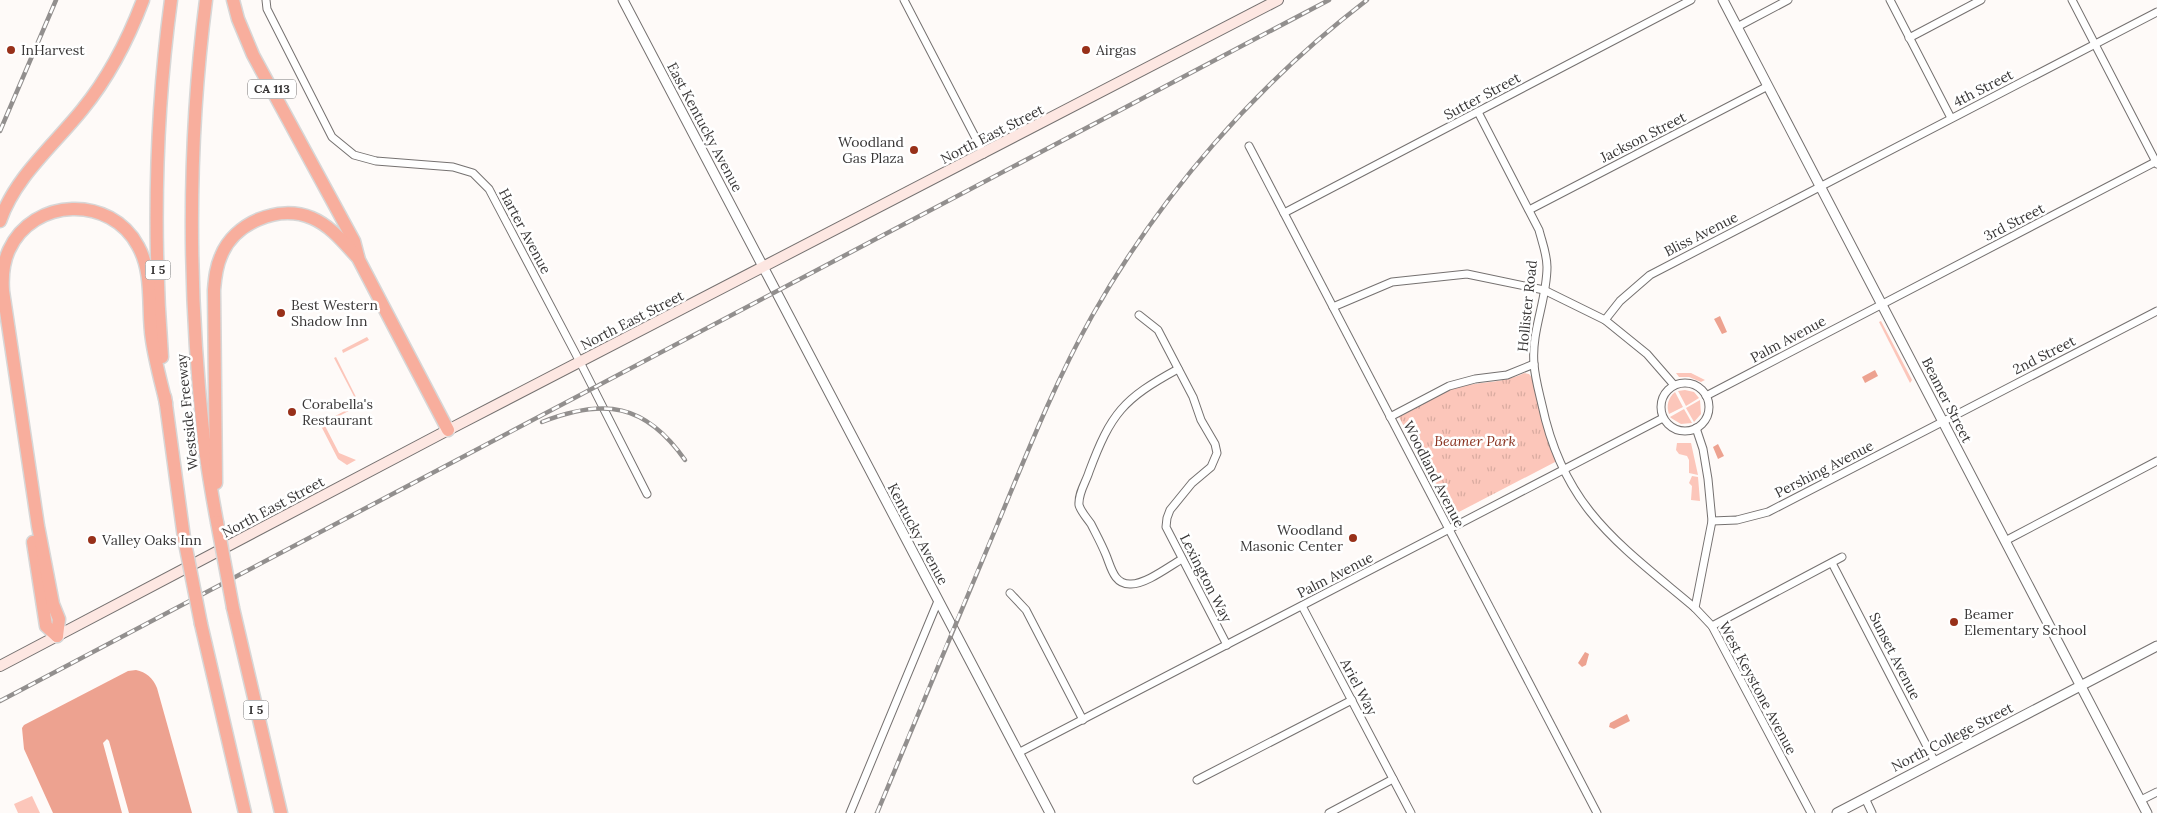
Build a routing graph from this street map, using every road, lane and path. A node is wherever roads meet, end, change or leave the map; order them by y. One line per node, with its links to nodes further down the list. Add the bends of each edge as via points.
1 (143, 0): 28 (highway, via 122,51 109,72 81,112 24,177)
2 (171, 0): 43 (highway, Westside Freeway / I 5, via 160,114 158,207 158,273)
3 (206, 0): 52 (highway, Westside Freeway / I 5, via 194,117 192,278 200,404)
4 (233, 0): 29 (highway, CA 113, via 253,55 354,241)
5 (266, 0): 38 (street, Harter Avenue, via 332,137 354,155 376,161 452,167 473,173 489,190)
6 (622, 0): 30 (street, East Kentucky Avenue)
7 (904, 0): 23 (street)
8 (1278, 0): 23 (main road, North East Street)
9 (1691, 0): 20 (street, Sutter Street)
10 (1723, 0): 16 (street, Beamer Street)
11 (1788, 0): 16 (street)
12 (1890, 0): 17 (street)
13 (1981, 0): 17 (street)
14 (2072, 0): 18 (street)
15 (2157, 12): 18 (street, 4th Street)
16 (1737, 27): 19 (street, Beamer Street)
17 (1909, 38): 21 (street)
18 (2095, 44): 21 (street, 4th Street); 24 (street)
19 (1768, 86): 25 (street, Beamer Street); 26 (street, Jackson Street)
20 (1478, 112): 26 (street, Hollister Road); 27 (street, Sutter Street)
21 (1951, 118): 25 (street, 4th Street)
22 (1249, 146): 27 (street, Woodland Avenue)
23 (984, 154): 30 (main road, North East Street)
24 (2157, 162): 32 (street, 3rd Street)
25 (1820, 186): 32 (street, Beamer Street); 36 (street, Bliss Avenue, via 1650,275 1620,301)
26 (1529, 210): 31 (street, Hollister Road, via 1544,247 1547,266)
27 (1284, 213): 33 (street, Woodland Avenue)
28 (0, 221)
29 (359, 260): 48 (highway, CA 113); 52 (highway, via 324,224 310,217 284,214 249,224 221,254 214,290 217,476)
30 (763, 267): 38 (main road, North East Street); 60 (street, Kentucky Avenue)
31 (1544, 290): 33 (street, via 1468,274 1392,282); 36 (street); 39 (street, Hollister Road, via 1536,330)
32 (1882, 305): 42 (street, Palm Avenue); 46 (street, Beamer Street)
33 (1333, 307): 44 (street, Woodland Avenue)
34 (2157, 311): 46 (street, 2nd Street)
35 (1139, 315): 40 (street, via 1158,330)
36 (1605, 320): 41 (street, via 1647,354)
37 (1, 335): 64 (highway, via 46,626)
38 (580, 362): 48 (main road, North East Street); 51 (street, Harter Avenue)
39 (1534, 364): 44 (street, via 1507,375 1449,386); 50 (street, Hollister Road, via 1545,418)
40 (1178, 369): 57 (street, Lexington Way, via 1217,454 1211,467 1192,482 1166,518 1166,528); 57 (street, via 1136,395 1112,420 1080,495 1080,505 1106,553 1111,570 1124,584 1142,582)
41 (1674, 385): 42 (street, via 1686,382 1698,386); 45 (street, via 1662,399)
42 (1706, 396): 47 (street, via 1708,414)
43 (166, 404): 64 (highway, via 152,339 147,277 138,246 130,234 109,216 87,210 56,210 34,220 9,251 2,278 38,526 59,619); 78 (highway, Westside Freeway / I 5, bridge, via 184,538)
44 (1390, 417): 54 (street, Woodland Avenue)
45 (1664, 418): 47 (street, via 1678,430); 50 (street, Palm Avenue)
46 (1943, 422): 53 (street, Pershing Avenue, via 1768,512 1737,520); 55 (street, Beamer Street)
47 (1696, 428): 53 (street, via 1703,449)
48 (448, 430): 64 (main road, North East Street)
49 (2157, 461): 55 (street)
50 (1563, 469): 54 (street, Palm Avenue); 62 (street, Hollister Road, via 1576,495 1608,534)
51 (647, 494)
52 (214, 508): 79 (highway, Westside Freeway / I 5, bridge, via 233,608)
53 (1712, 521): 62 (street)
54 (1449, 530): 61 (street, Palm Avenue); 84 (street, Woodland Avenue)
55 (2005, 541): 68 (street, Beamer Street)
56 (1842, 557): 58 (street)
57 (1182, 559): 65 (street, Lexington Way)
58 (1832, 563): 63 (street); 72 (street, Sunset Avenue)
59 (1010, 593): 70 (street, via 1026,610)
60 (938, 601): 71 (street, Kentucky Avenue); 80 (street)
61 (1302, 606): 65 (street, Palm Avenue); 69 (street, Ariel Way)
62 (1695, 608): 63 (street, West Keystone Avenue)
63 (1712, 626): 85 (street, West Keystone Avenue)
64 (57, 636): 67 (main road, North East Street)
65 (1227, 645): 70 (street, Palm Avenue)
66 (2157, 646): 68 (street, North College Street)
67 (0, 666)
68 (2081, 686): 72 (street, North College Street); 77 (street, Beamer Street)
69 (1352, 700): 73 (street, Ariel Way); 74 (street)
70 (1084, 720): 71 (street, Palm Avenue)
71 (1018, 753): 81 (street, Kentucky Avenue)
72 (1935, 762): 76 (street, North College Street)
73 (1394, 779): 82 (street); 83 (street, Ariel Way)
74 (1197, 780)
75 (2157, 792): 77 (street)
76 (1865, 798): 86 (street, North College Street); 87 (street)
77 (2141, 800): 88 (street, Beamer Street)
78 (245, 813)
79 (281, 813)
80 (850, 813)
81 (1050, 813)
82 (1329, 813)
83 (1411, 813)
84 (1597, 813)
85 (1811, 813)
86 (1837, 813)
87 (1872, 813)
88 (2148, 813)

